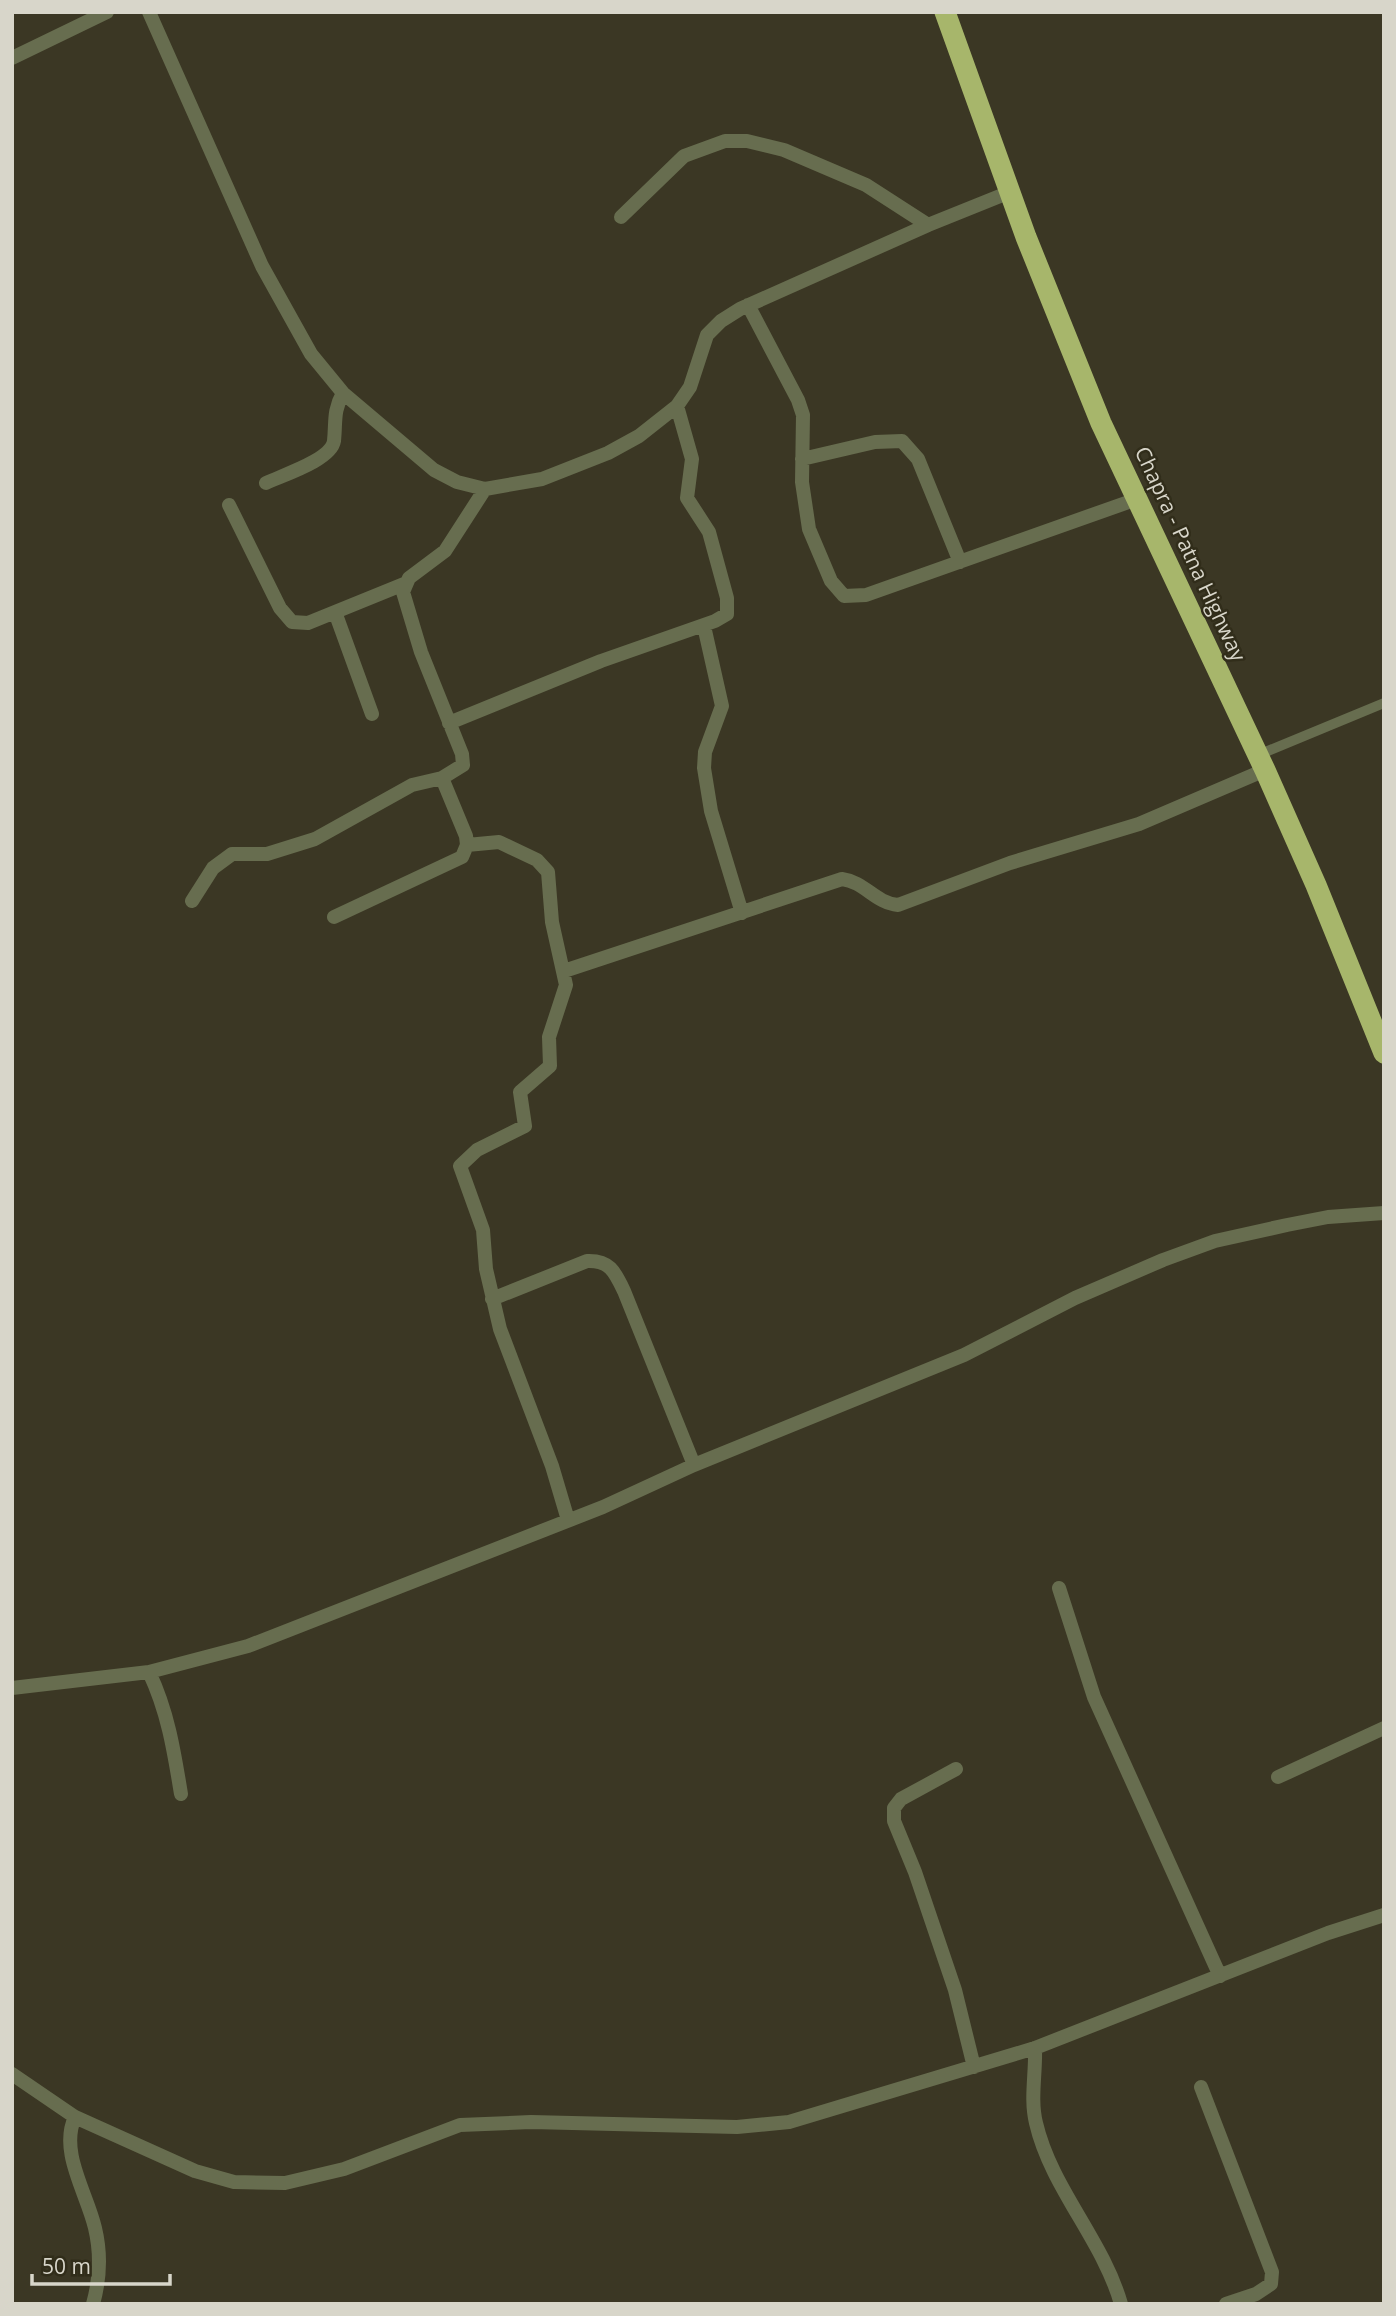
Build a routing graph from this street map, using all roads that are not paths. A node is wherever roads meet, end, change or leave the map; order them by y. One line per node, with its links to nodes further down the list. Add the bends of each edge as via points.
1 (107, 12): 5 (street)
2 (149, 12): 11 (street, via 280,303 311,354)
3 (945, 12): 6 (highway, Chapra - Patna Highway)
4 (952, 12): 6 (highway, Chapra - Patna Highway, via 970,63)
5 (12, 58)
6 (968, 69): 7 (highway, Chapra - Patna Highway)
7 (1010, 192): 9 (street); 16 (highway, Chapra - Patna Highway, via 1101,423)
8 (621, 217): 9 (street, via 684,156 725,141 747,141 784,150 866,185)
9 (928, 225): 10 (street)
10 (748, 305): 12 (street, via 707,335 690,387); 13 (street, via 798,400 803,415)
11 (343, 393): 14 (street, via 334,410 334,443 327,454); 15 (street, via 434,470)
12 (677, 406): 15 (street, via 639,436 568,471 511,487); 21 (street, via 692,459 687,498 709,532 729,605 723,617)
13 (802, 459): 18 (street, via 875,442 902,441 918,460); 18 (street, via 809,529 827,573 844,596 866,595)
14 (266, 483)
15 (485, 489): 19 (street, via 445,551)
16 (1137, 499): 18 (street); 25 (highway, Chapra - Patna Highway)
17 (229, 505): 20 (street, via 286,617 301,624)
18 (960, 562)
19 (404, 584): 20 (street); 24 (street, via 411,623)
20 (335, 612): 23 (street)
21 (704, 626): 24 (street, via 601,661); 29 (street, via 722,706 705,752 704,768 711,811)
22 (1384, 703): 25 (lane)
23 (372, 714)
24 (449, 723): 26 (street, via 464,761)
25 (1261, 763): 29 (street, via 1139,824 1010,863 898,905 884,904 854,881 842,879); 32 (highway, Chapra - Patna Highway)
26 (442, 778): 27 (street); 28 (street, via 412,785 303,843 268,854 232,854 213,868)
27 (467, 845): 30 (street, via 456,862); 31 (street, via 499,842 544,865 551,881 552,922)
28 (192, 901)
29 (742, 913): 31 (street)
30 (334, 917)
31 (564, 971): 35 (street, via 564,994 549,1037 550,1066 520,1091 526,1126 477,1150 460,1166 483,1230)
32 (1378, 1022): 33 (highway, Chapra - Patna Highway)
33 (1384, 1053)
34 (1384, 1213): 36 (street, via 1328,1217 1215,1241 1075,1298 964,1356)
35 (492, 1299): 36 (street, via 578,1264 599,1260 609,1264); 37 (street)
36 (694, 1465): 37 (street)
37 (568, 1520): 39 (street, via 248,1646)
38 (1059, 1588): 46 (street, via 1094,1697)
39 (149, 1672): 40 (street); 44 (street, via 172,1736)
40 (12, 1688)
41 (1384, 1728): 43 (street)
42 (956, 1769): 48 (street, via 901,1799 894,1808 894,1821 955,1990)
43 (1278, 1777)
44 (181, 1794)
45 (1384, 1915): 46 (street)
46 (1220, 1976): 47 (street)
47 (1035, 2048): 48 (street); 53 (street, via 1036,2124)
48 (974, 2067): 51 (street, via 789,2122 737,2127 531,2122 460,2125 344,2169 285,2183 234,2182 195,2171)
49 (12, 2074): 51 (street)
50 (1200, 2087): 54 (street, via 1272,2272 1271,2284 1262,2291)
51 (75, 2117): 52 (street, via 68,2138 98,2241)
52 (93, 2304)
53 (1121, 2304)
54 (1226, 2304)

